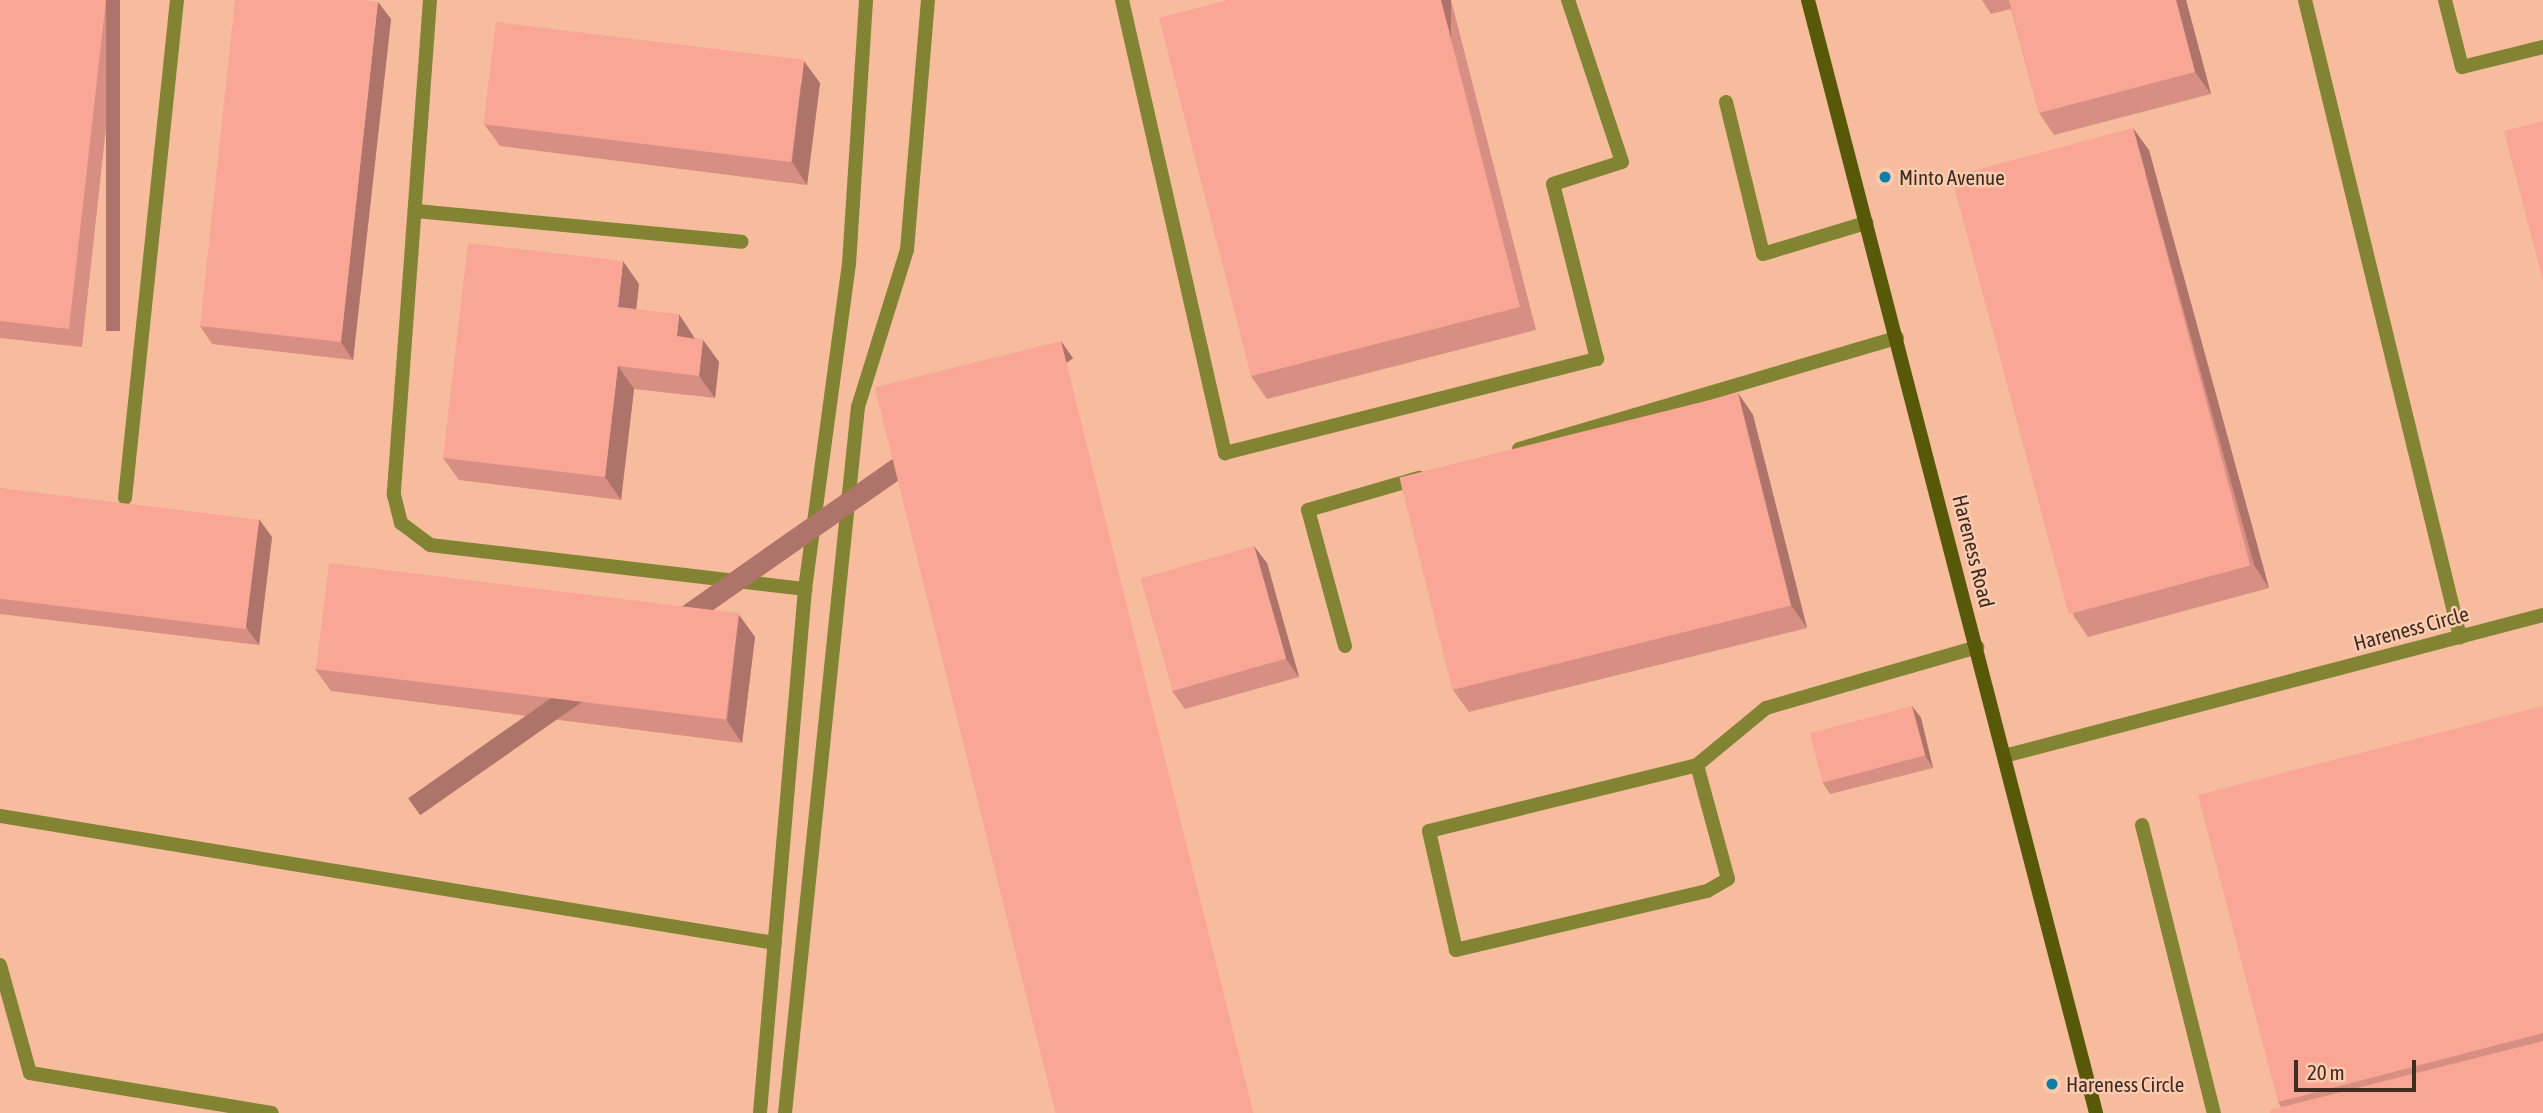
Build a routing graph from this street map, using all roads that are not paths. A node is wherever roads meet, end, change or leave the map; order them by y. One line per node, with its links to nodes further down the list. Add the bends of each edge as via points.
1 (177, 0): 18 (street)
2 (430, 0): 12 (street)
3 (866, 0): 19 (street, via 849,264)
4 (928, 0): 32 (street, via 907,250 858,407)
5 (1122, 0): 6 (street, via 1225,453 1598,359 1553,184 1622,162)
6 (1568, 0)
7 (1808, 0): 13 (main road, Hareness Road)
8 (2305, 0): 21 (street)
9 (2445, 0): 10 (street, via 2462,67)
10 (2543, 47)
11 (1726, 102): 13 (street, via 1763,254)
12 (416, 211): 14 (street); 19 (street, via 394,495 401,523 430,545)
13 (1866, 223): 15 (main road, Hareness Road)
14 (742, 242)
15 (1897, 338): 16 (street); 23 (main road, Hareness Road)
16 (1496, 455)
17 (1442, 471): 22 (street, via 1308,510)
18 (125, 498)
19 (805, 589): 28 (street)
20 (2543, 615): 21 (street, Hareness Circle)
21 (2460, 636): 24 (street, Hareness Circle)
22 (1345, 646)
23 (1977, 647): 24 (main road, Hareness Road); 25 (street, via 1766,708)
24 (2004, 756): 33 (main road, Hareness Road)
25 (1697, 765): 25 (street, via 1728,879 1707,891 1456,950 1429,831)
26 (0, 816): 28 (street)
27 (2142, 825): 34 (street)
28 (775, 943): 31 (street)
29 (0, 965): 30 (street, via 30,1073)
30 (272, 1113)
31 (761, 1113)
32 (785, 1113)
33 (2096, 1113)
34 (2214, 1113)

